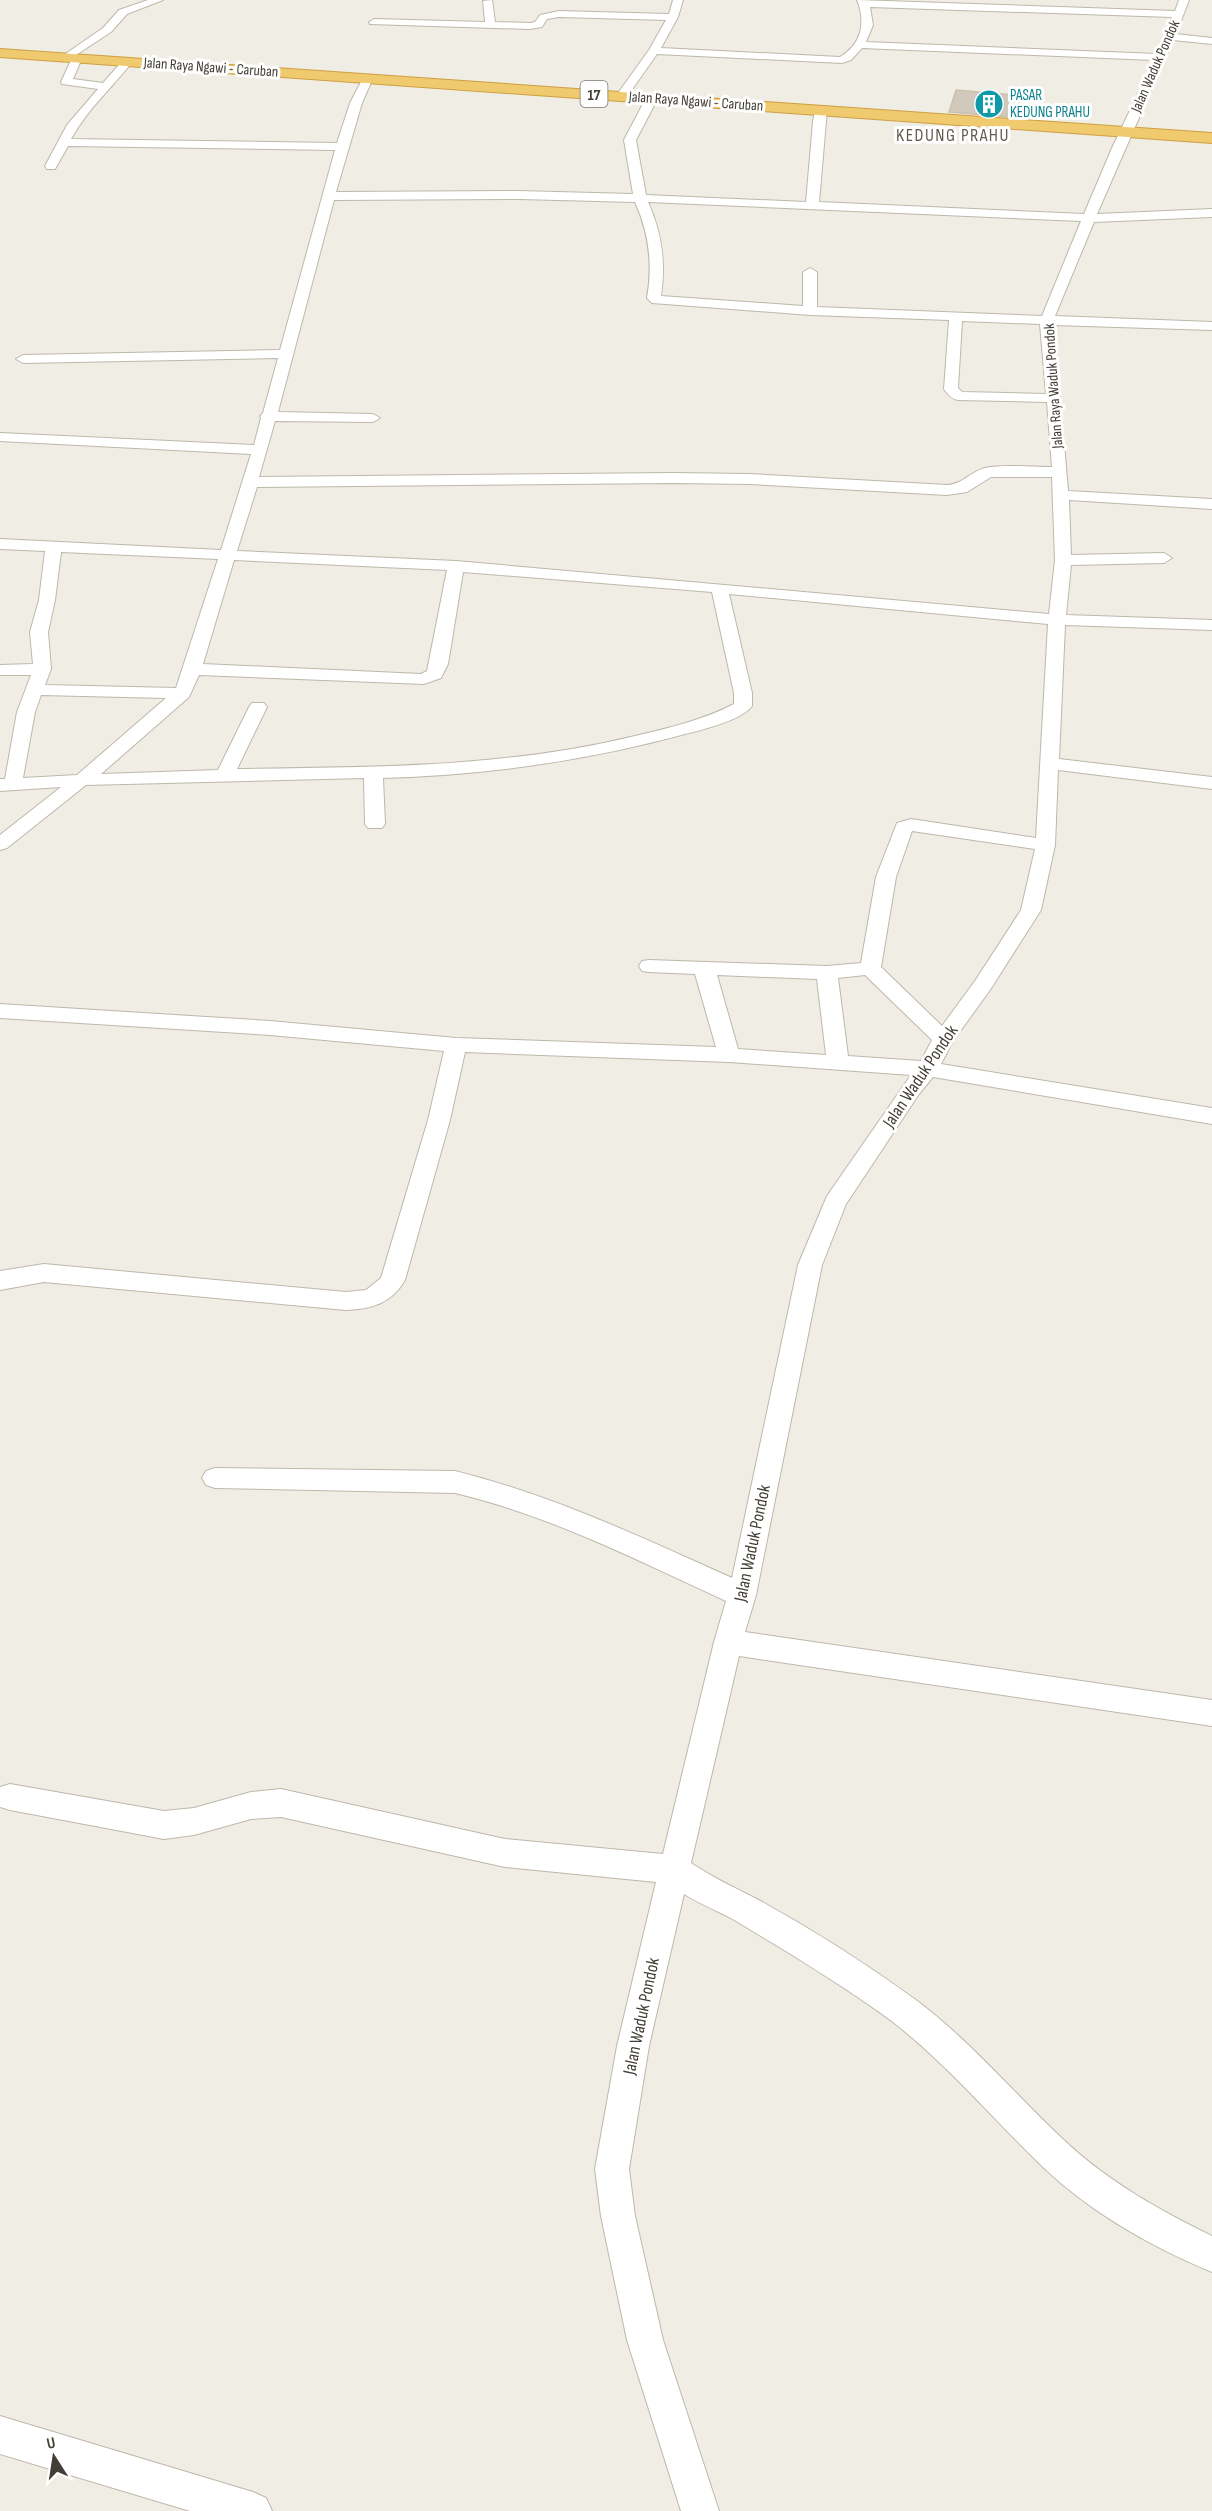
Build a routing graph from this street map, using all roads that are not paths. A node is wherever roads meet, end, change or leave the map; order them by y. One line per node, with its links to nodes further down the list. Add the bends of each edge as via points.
1 (158, 0): 15 (street, via 123,12 107,30)
2 (678, 0): 7 (street)
3 (1184, 0): 6 (street, Jalan Waduk Pondok)
4 (488, 1): 9 (street)
5 (863, 2): 6 (street); 12 (street, via 868,20)
6 (1179, 14): 10 (street, Jalan Waduk Pondok)
7 (672, 17): 9 (street, via 559,14 544,17 535,26); 13 (street)
8 (374, 22): 9 (street)
9 (490, 25)
10 (1169, 36): 11 (street); 16 (street, Jalan Waduk Pondok)
11 (1212, 40)
12 (859, 45): 13 (street, via 848,58 836,60); 16 (street)
13 (656, 51): 20 (street)
14 (0, 53): 15 (highway, Jalan Raya Ngawi - Caruban / 17)
15 (65, 57): 17 (highway, Jalan Raya Ngawi - Caruban / 17); 19 (street, via 66,82)
16 (1161, 57): 23 (street, Jalan Waduk Pondok)
17 (128, 61): 18 (highway, Jalan Raya Ngawi - Caruban / 17); 19 (street)
18 (368, 78): 20 (highway, Jalan Raya Ngawi - Caruban / 17); 26 (street)
19 (108, 87): 25 (street, via 73,125)
20 (622, 96): 21 (highway, Jalan Raya Ngawi - Caruban / 17)
21 (652, 98): 22 (highway, Jalan Raya Ngawi - Caruban / 17); 29 (street, via 630,140)
22 (821, 110): 23 (highway, Jalan Raya Ngawi - Caruban / 17); 30 (street, via 816,131)
23 (1126, 131): 24 (highway, Jalan Raya Ngawi - Caruban / 17); 32 (street, Jalan Raya Waduk Pondok)
24 (1212, 138)
25 (64, 142): 26 (street); 27 (street)
26 (342, 147): 28 (street)
27 (51, 166)
28 (327, 196): 29 (street); 38 (street)
29 (640, 198): 30 (street); 34 (street, via 652,225 657,300)
30 (812, 207): 32 (street)
31 (1212, 213): 32 (street)
32 (1090, 218): 36 (street, Jalan Raya Waduk Pondok)
33 (810, 272): 34 (street)
34 (810, 311): 35 (street)
35 (956, 316): 36 (street); 40 (street, via 951,389 958,396)
36 (1048, 320): 37 (street); 40 (street, Jalan Raya Waduk Pondok)
37 (1212, 326)
38 (285, 354): 39 (street); 41 (street)
39 (23, 359)
40 (1053, 398): 45 (street, Jalan Raya Waduk Pondok)
41 (267, 416): 42 (street); 44 (street)
42 (373, 418)
43 (0, 437): 44 (street)
44 (260, 450): 46 (street)
45 (1060, 472): 46 (street, via 988,472 962,489 947,490 674,478); 47 (street, Jalan Raya Waduk Pondok)
46 (249, 482): 51 (street)
47 (1061, 495): 48 (street); 53 (street, Jalan Raya Waduk Pondok)
48 (1212, 504)
49 (0, 544): 50 (street)
50 (54, 546): 51 (street); 58 (street, via 39,632)
51 (228, 555): 54 (street); 59 (street)
52 (1164, 558): 53 (street)
53 (1063, 560): 56 (street, Jalan Raya Waduk Pondok)
54 (456, 566): 55 (street); 59 (street, via 439,664 435,674 424,679)
55 (719, 588): 56 (street); 65 (street, via 743,693 743,706 730,714 612,749 459,767)
56 (1057, 620): 57 (street); 64 (street, Jalan Waduk Pondok)
57 (1212, 625)
58 (42, 669): 60 (street); 61 (street)
59 (194, 669): 62 (street)
60 (0, 670)
61 (35, 690): 62 (street); 69 (street)
62 (183, 693): 67 (street)
63 (258, 707): 66 (street)
64 (1050, 763): 68 (street); 72 (street, Jalan Waduk Pondok)
65 (373, 772): 66 (street); 70 (street)
66 (225, 775): 67 (street)
67 (83, 779): 69 (street); 71 (street)
68 (1212, 783)
69 (7, 785)
70 (375, 824)
71 (0, 844)
72 (1045, 845): 75 (street, via 904,826 886,877); 78 (street, Jalan Waduk Pondok, via 1031,910)
73 (649, 966): 74 (street)
74 (704, 968): 76 (street); 80 (street)
75 (870, 968): 76 (street); 78 (street)
76 (827, 973): 81 (street)
77 (0, 1011): 79 (street, via 270,1028)
78 (943, 1039): 82 (street, Jalan Waduk Pondok)
79 (456, 1045): 80 (street); 84 (street, via 439,1120 393,1280 386,1292 367,1300 346,1301 44,1273)
80 (729, 1055): 81 (street)
81 (838, 1062): 82 (street)
82 (928, 1069): 83 (street); 86 (street, Jalan Waduk Pondok, via 848,1182 820,1234 810,1265)
83 (1212, 1116)
84 (0, 1281)
85 (215, 1478): 86 (street, via 455,1482 487,1488 555,1512)
86 (742, 1595): 87 (street, Jalan Waduk Pondok)
87 (728, 1642): 88 (street); 90 (street, Jalan Waduk Pondok)
88 (1212, 1713)
89 (10, 1797): 90 (street, via 173,1825 265,1802 281,1803 505,1853)
90 (674, 1869): 91 (street, via 829,1960 905,2013 984,2081 1056,2157 1109,2198); 94 (street, Jalan Waduk Pondok, via 633,2046 612,2169 618,2216 645,2340)
91 (1212, 2254)
92 (0, 2435): 93 (street)
93 (253, 2511)
94 (700, 2511)

